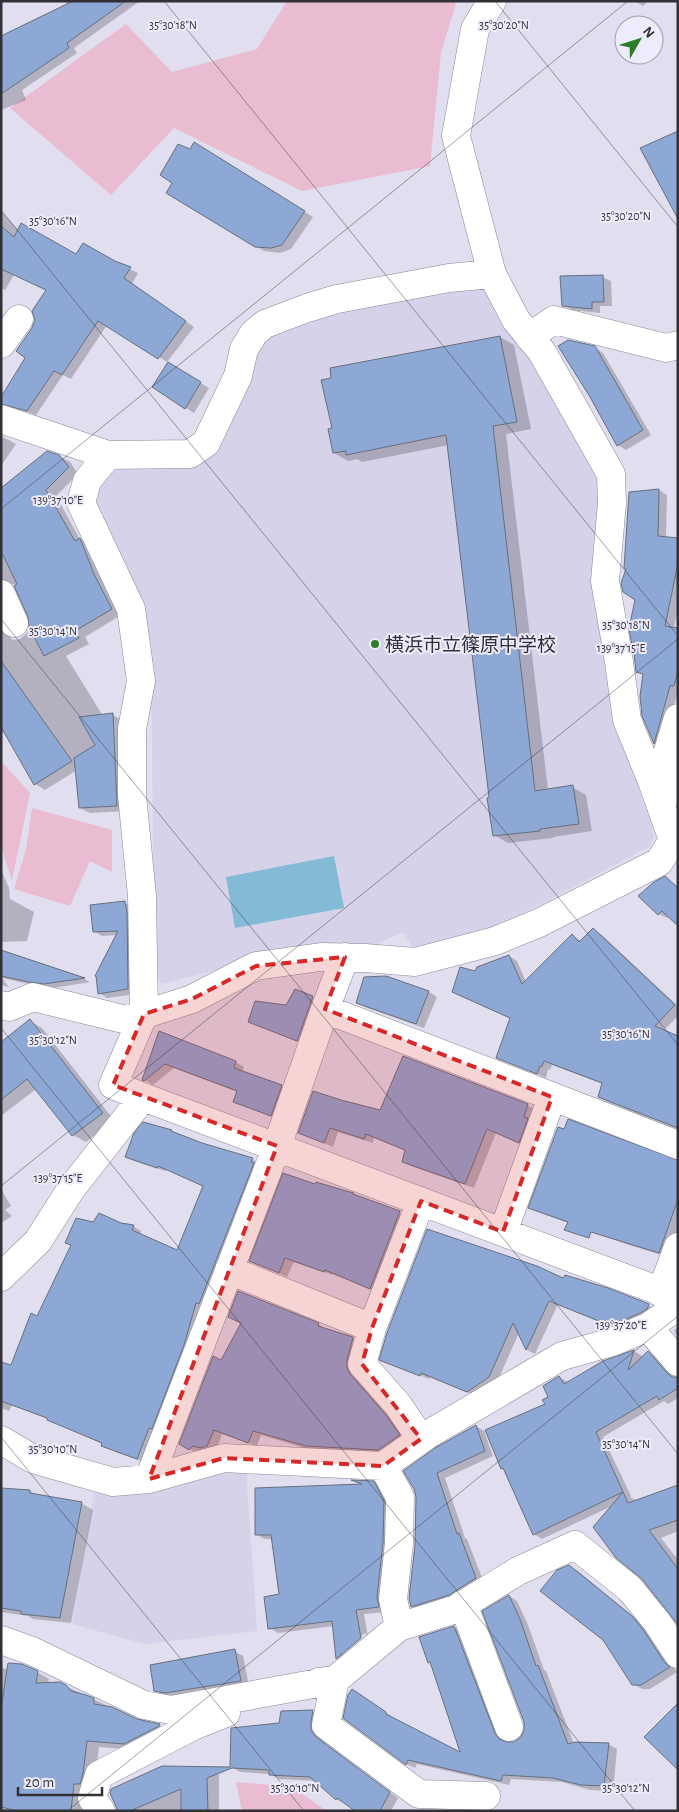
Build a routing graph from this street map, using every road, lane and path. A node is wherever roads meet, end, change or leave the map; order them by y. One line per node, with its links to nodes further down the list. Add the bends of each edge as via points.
1 (492, 1): 2 (street, via 475,29 456,136)
2 (492, 274): 4 (street, via 516,320); 8 (street, via 449,278 337,299 265,324 254,333 244,349 238,376 206,443 198,450 190,454)
3 (19, 319): 5 (street)
4 (529, 337): 6 (street, via 554,320 666,348); 12 (street, via 542,352 611,474 612,503 605,581 627,720)
5 (1, 344)
6 (678, 345)
7 (1, 419): 8 (street)
8 (108, 455): 17 (street, via 86,481 81,503 131,609 141,681 132,729 132,795 142,896)
9 (1, 594): 10 (street)
10 (14, 623)
11 (678, 718): 12 (street, via 665,761)
12 (664, 814): 13 (street)
13 (675, 843): 14 (street, via 659,862 539,923 495,941 415,962)
14 (345, 958): 16 (street); 17 (street, via 321,957 256,966 192,999)
15 (1, 1005): 17 (street, via 9,1007 33,997 127,1020)
16 (325, 1009): 19 (street); 21 (street)
17 (144, 1014): 18 (street, via 113,1085)
18 (143, 1097): 21 (street); 26 (street, via 71,1189 38,1241)
19 (552, 1097): 20 (street); 23 (street)
20 (678, 1145)
21 (277, 1146): 22 (street); 25 (street)
22 (421, 1201): 23 (street); 29 (street)
23 (503, 1232): 27 (street)
24 (678, 1247): 27 (street)
25 (229, 1270): 29 (street); 34 (street)
26 (1, 1277)
27 (672, 1299): 28 (street)
28 (648, 1327): 30 (street); 31 (street, via 612,1342 562,1356)
29 (372, 1328): 31 (street, via 362,1364 398,1405)
30 (678, 1362)
31 (421, 1439): 33 (street)
32 (1, 1440): 34 (street, via 34,1459 113,1482)
33 (383, 1466): 34 (street, via 224,1458); 36 (street, via 400,1497 399,1543 392,1598)
34 (150, 1479)
35 (463, 1604): 36 (street); 38 (street, via 518,1571 576,1544 630,1589); 41 (street)
36 (399, 1627): 39 (street)
37 (1, 1640): 40 (street, via 32,1651 144,1705 171,1710)
38 (678, 1654)
39 (335, 1680): 40 (street); 42 (street, via 326,1725 419,1794)
40 (294, 1687): 43 (street, via 193,1726 99,1775 92,1798)
41 (509, 1727)
42 (486, 1796)
43 (101, 1811)

